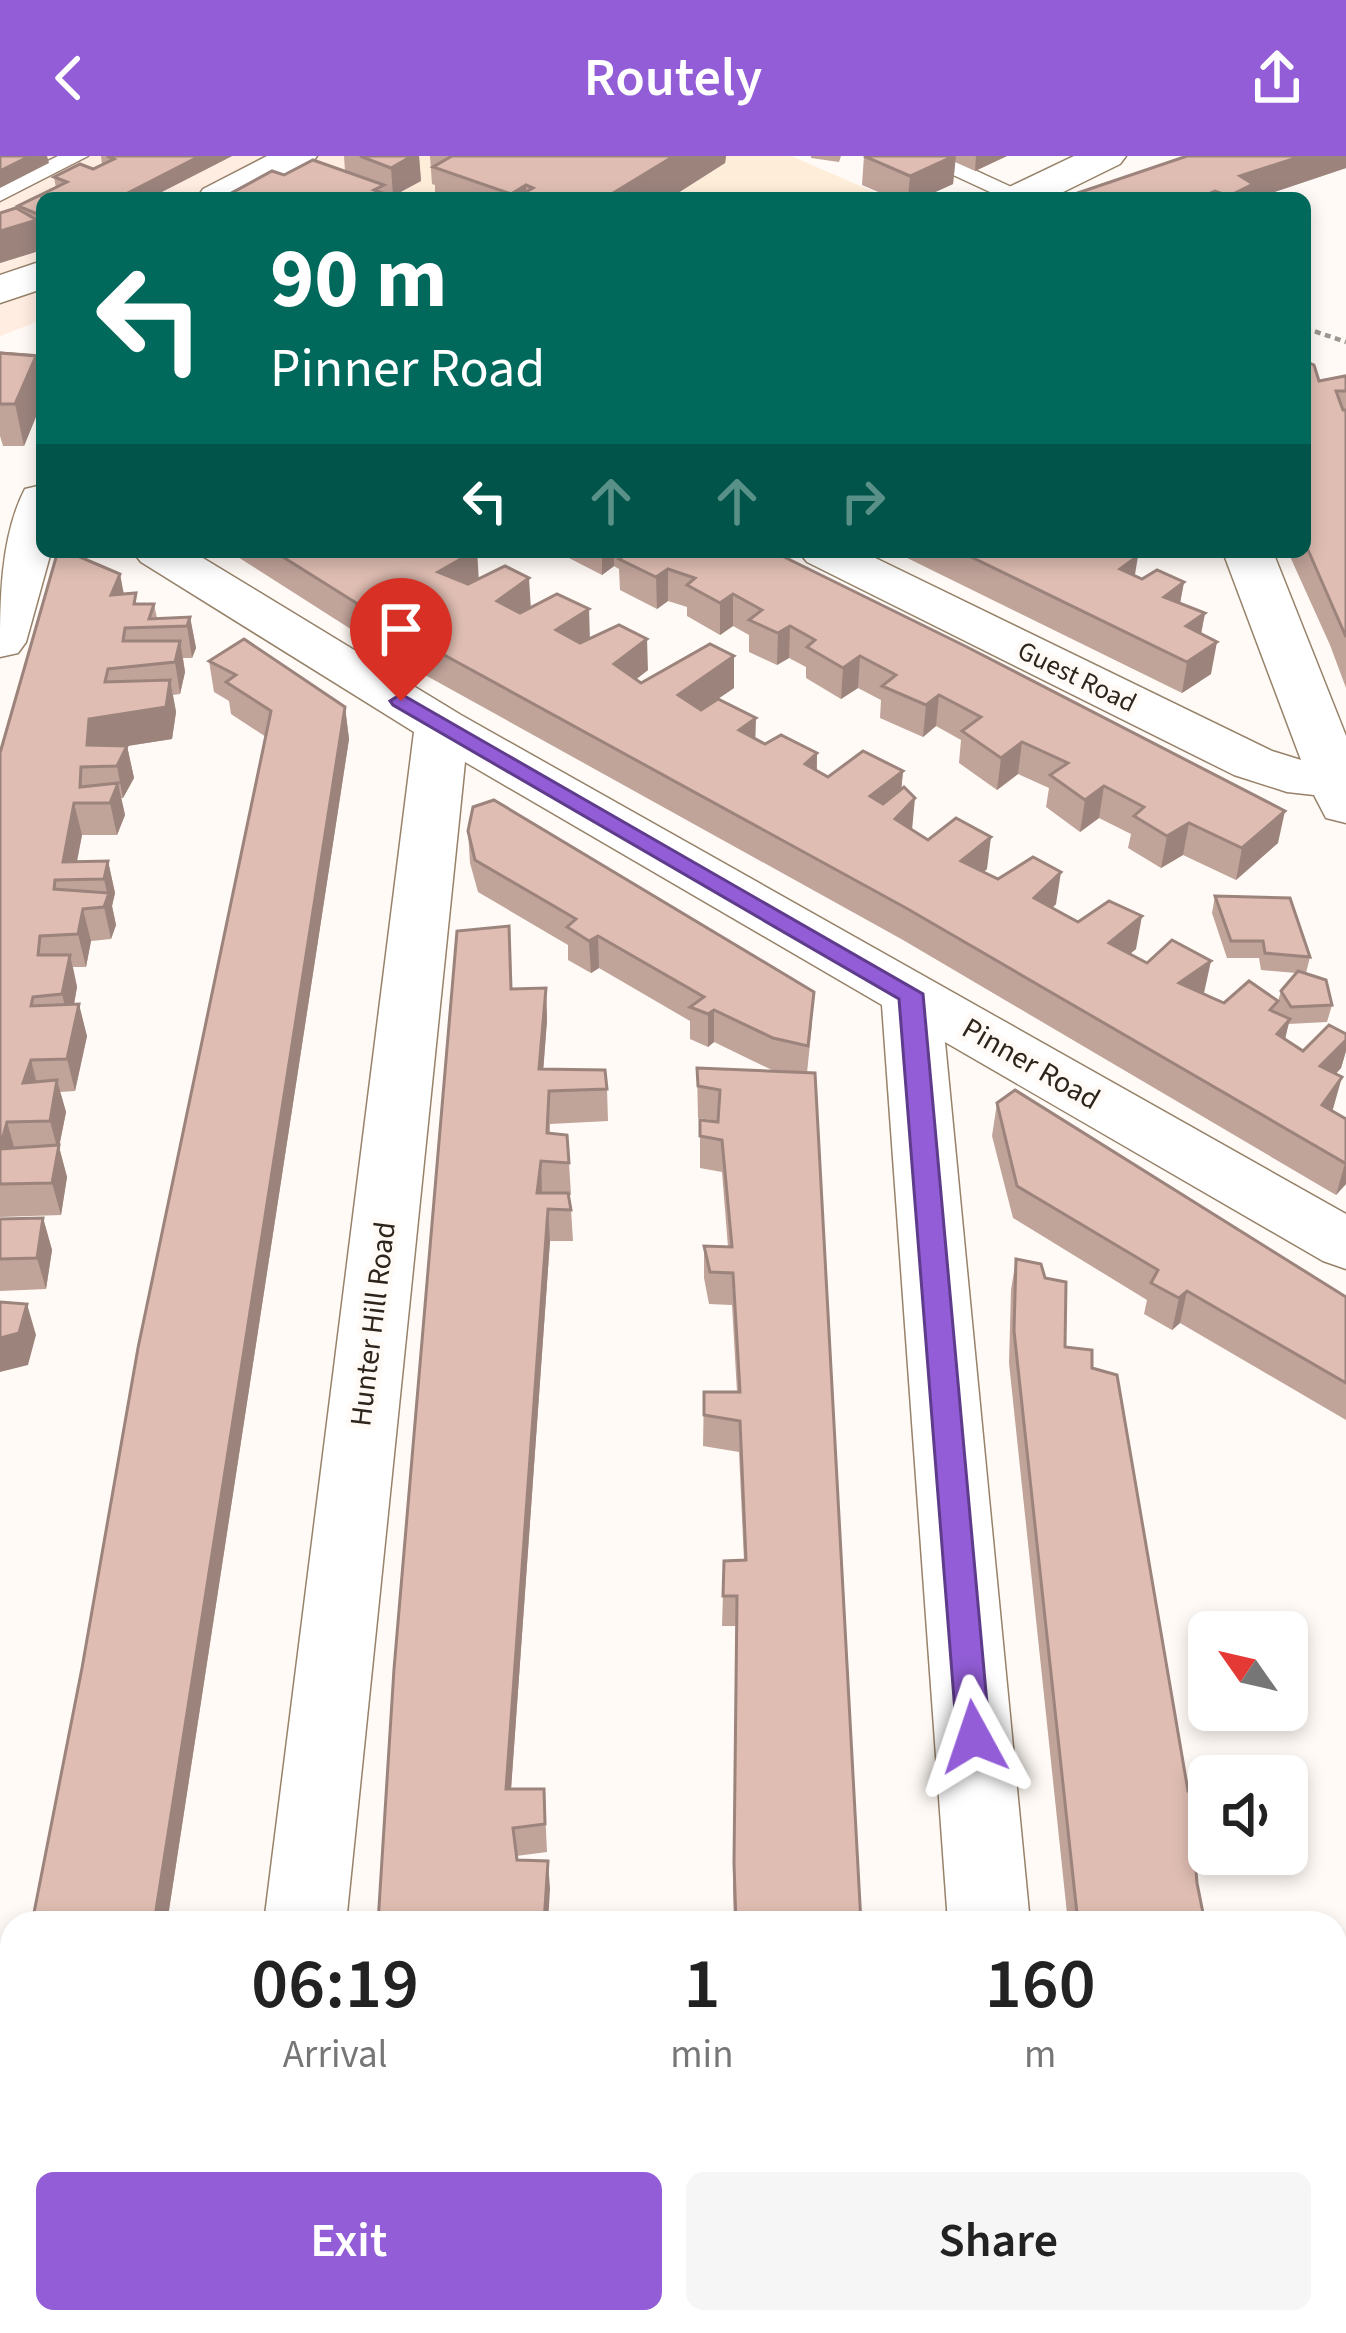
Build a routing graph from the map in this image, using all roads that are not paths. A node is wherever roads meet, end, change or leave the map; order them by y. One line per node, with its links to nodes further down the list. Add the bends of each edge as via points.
1 (76, 156): 8 (lane)
2 (297, 156): 5 (street)
3 (924, 156): 6 (lane)
4 (1106, 156): 7 (street)
5 (228, 192)
6 (1008, 192)
7 (1030, 192)
8 (0, 194)
9 (36, 276): 10 (street)
10 (0, 290)
11 (0, 366): 12 (street)
12 (36, 369)
13 (36, 519): 17 (street)
14 (168, 558): 18 (street, Pinner Road)
15 (836, 558): 19 (street, Guest Road, via 1253,764)
16 (1250, 558): 19 (street)
17 (0, 642)
18 (442, 726): 20 (street, Pinner Road); 22 (street, Hunter Hill Road)
19 (1341, 793)
20 (911, 994): 21 (street, Pinner Road); 23 (street)
21 (1346, 1244)
22 (306, 1911)
23 (988, 1911)

